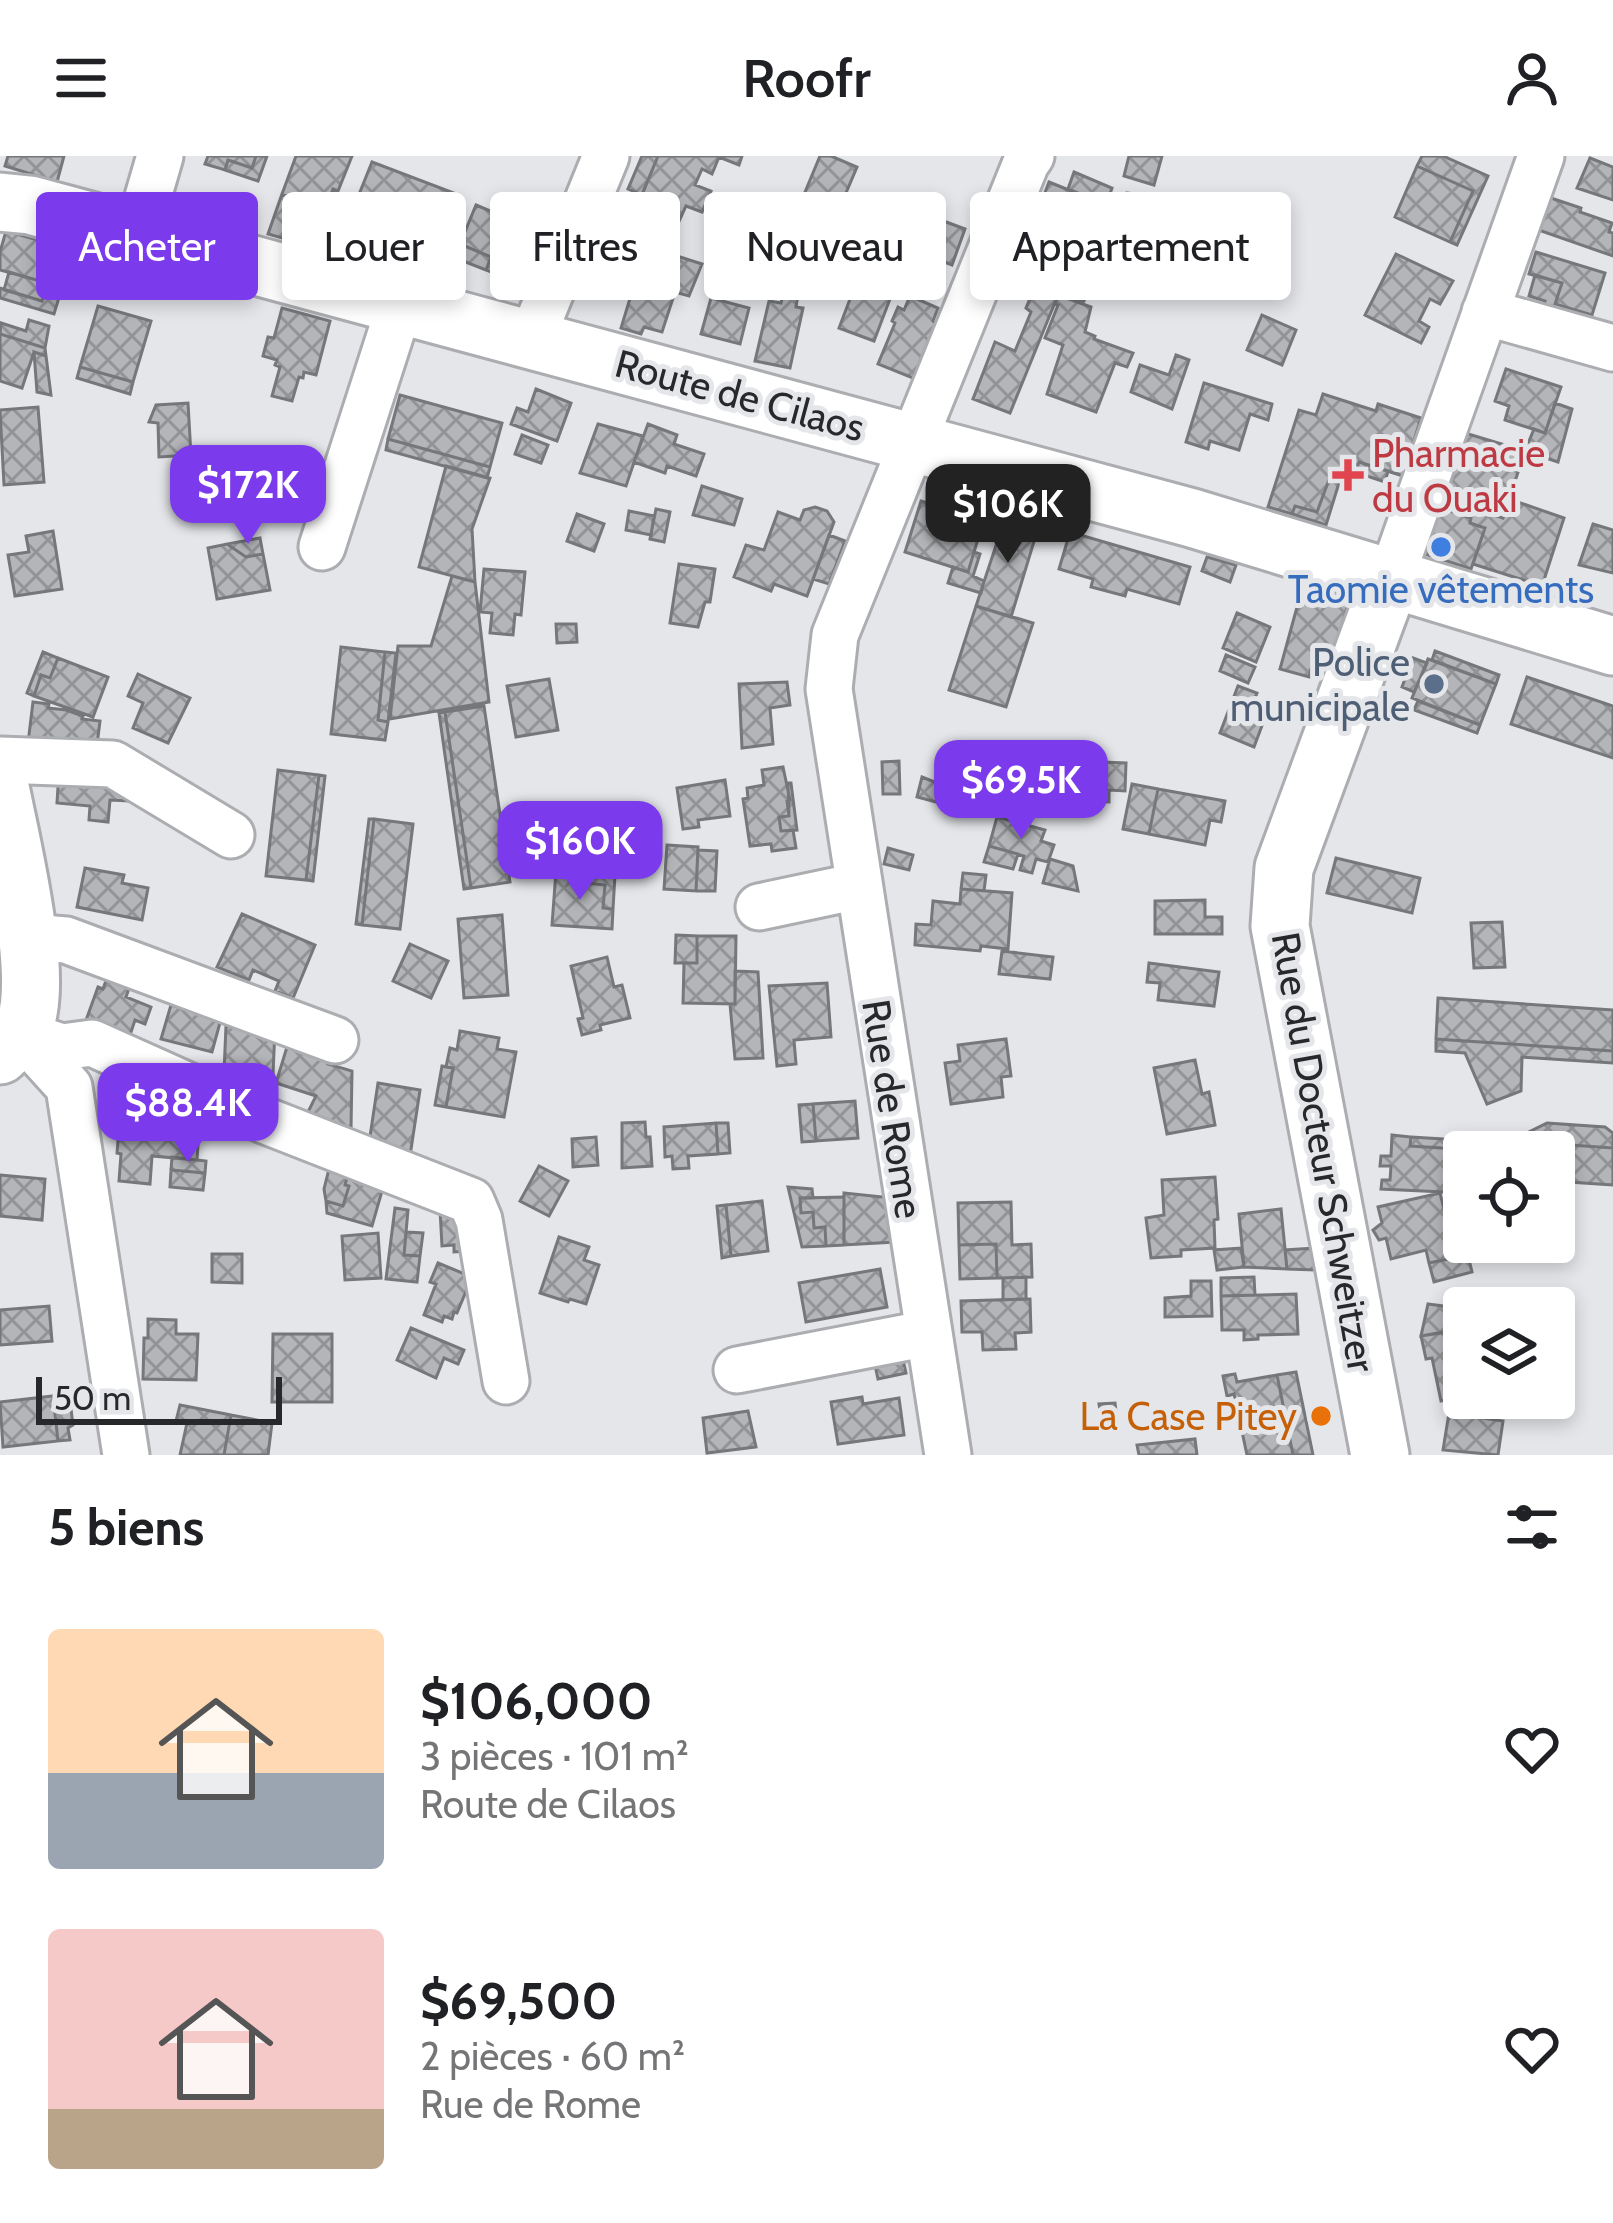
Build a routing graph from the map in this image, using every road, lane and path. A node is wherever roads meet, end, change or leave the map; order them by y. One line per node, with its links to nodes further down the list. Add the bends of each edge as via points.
1 (160, 156): 5 (street)
2 (606, 156): 11 (street)
3 (1031, 156): 13 (street, Rue de Rome)
4 (1541, 156): 10 (street)
5 (150, 192)
6 (0, 202): 7 (main road, Route de Cilaos)
7 (36, 208)
8 (258, 267): 9 (main road, Route de Cilaos)
9 (400, 305): 11 (main road, Route de Cilaos); 14 (street)
10 (1484, 312): 12 (street); 15 (street)
11 (531, 340): 13 (main road, Route de Cilaos)
12 (1613, 348)
13 (912, 441): 15 (main road, Route de Cilaos); 20 (street, Rue de Rome, via 835,635 829,689)
14 (322, 547)
15 (1391, 578): 16 (main road, Route de Cilaos); 30 (main road, Rue du Docteur Schweitzer, via 1284,868 1280,926)
16 (1613, 646)
17 (0, 760): 19 (street, via 113,764)
18 (3, 815): 22 (main road)
19 (231, 835)
20 (858, 886): 21 (street); 25 (street, Rue de Rome)
21 (758, 907)
22 (29, 937): 23 (street, via 66,940); 24 (main road, via 29,999)
23 (335, 1040)
24 (11, 1044): 27 (street, via 92,1043 471,1201); 28 (street, via 69,1087)
25 (929, 1333): 26 (street); 29 (street, Rue de Rome)
26 (737, 1370)
27 (506, 1382)
28 (126, 1455)
29 (948, 1455)
30 (1380, 1455)

